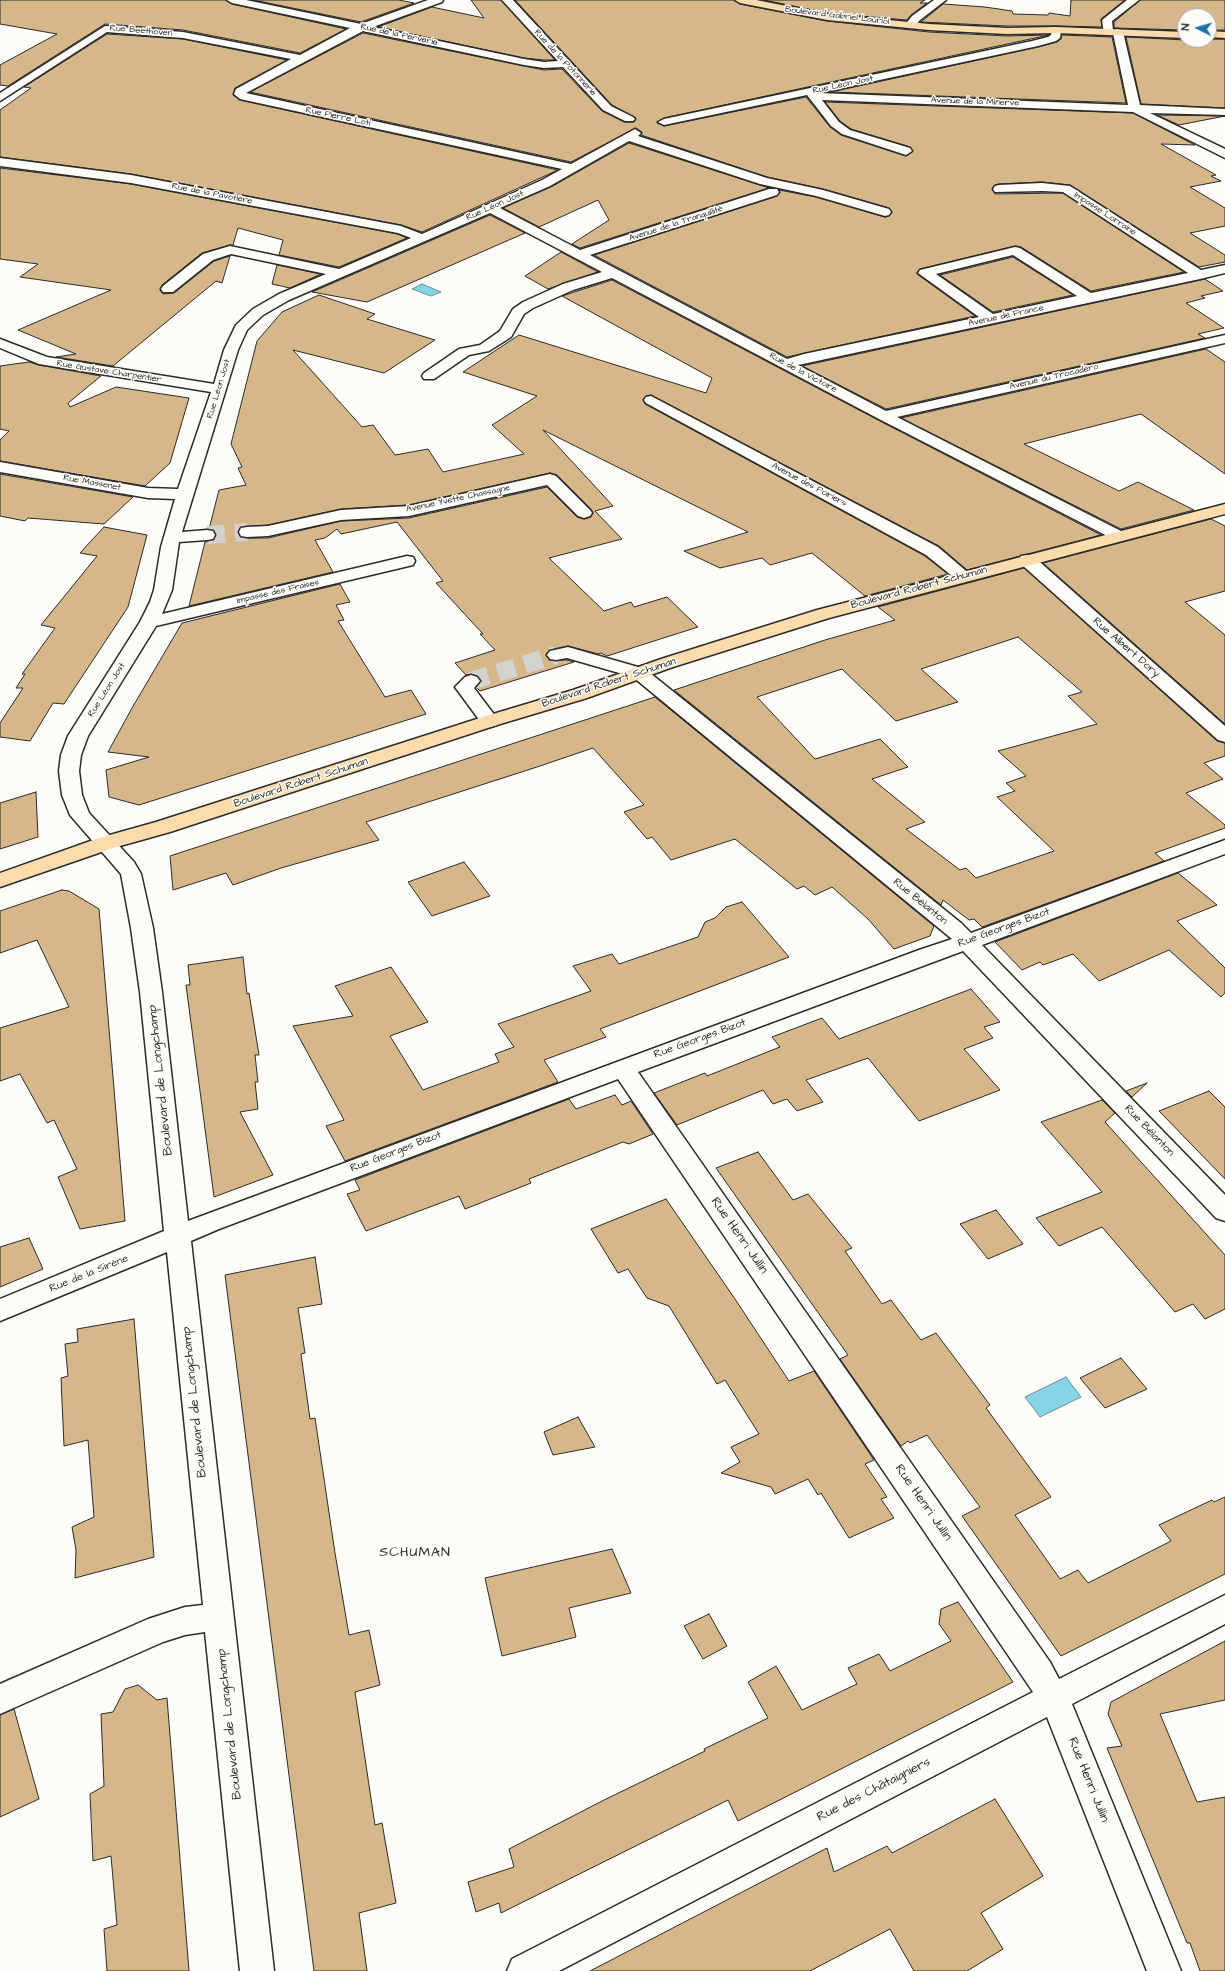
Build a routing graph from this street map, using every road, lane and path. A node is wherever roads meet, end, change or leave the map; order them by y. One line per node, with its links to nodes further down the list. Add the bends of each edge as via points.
1 (232, 0): 8 (street, Rue de la Perverie)
2 (438, 0): 8 (street, Rue Pierre Loti)
3 (507, 0): 16 (street, Rue de la Potonnerie)
4 (741, 0): 7 (main road, Boulevard Gabriel Lauriol, via 821,16)
5 (941, 0): 7 (street)
6 (1134, 0): 11 (street, via 1107,20)
7 (910, 25): 9 (main road, Boulevard Gabriel Lauriol, via 1007,31)
8 (362, 27): 15 (street, Rue Pierre Loti); 16 (street, Rue de la Perverie, via 524,62 544,65)
9 (1034, 30): 10 (main road, Boulevard Gabriel Lauriol); 14 (street, via 1033,38)
10 (1056, 30): 11 (main road, Boulevard Gabriel Lauriol); 14 (street, Rue Léon Jost, via 1056,36 1052,39)
11 (1113, 32): 12 (main road, Boulevard Gabriel Lauriol); 13 (main road, Boulevard Gabriel Lauriol); 19 (street)
12 (1177, 32)
13 (1177, 35)
14 (1021, 47): 17 (street, Rue Léon Jost)
15 (301, 58): 18 (street, Rue Beethoven, via 183,35 105,28); 27 (street, Rue Pierre Loti, via 244,88 240,94 244,97)
16 (567, 64): 23 (street, Rue de la Potonnerie, via 607,108 634,118 622,123 622,127)
17 (812, 94): 19 (street, Avenue de la Minerve); 22 (street, Rue Léon Jost); 24 (street, via 835,124 846,132)
18 (0, 98)
19 (1136, 108): 20 (street, Avenue de la Minerve); 25 (street, via 1144,115)
20 (1225, 112)
21 (652, 118): 22 (street)
22 (659, 129): 23 (street, Rue Léon Jost)
23 (632, 135): 27 (street, Rue Léon Jost); 31 (street, via 764,182 819,193)
24 (906, 151)
25 (1225, 154)
26 (0, 162): 32 (street, Rue de la Pavotière, via 131,179 394,228)
27 (574, 168): 30 (street, Rue Léon Jost)
28 (999, 189): 37 (street, Impasse Lorraine, via 1042,186 1066,189)
29 (773, 192): 33 (street, Avenue de la Tranquillité)
30 (491, 208): 32 (street, Rue Léon Jost); 33 (street, Rue de la Victoire)
31 (885, 212)
32 (421, 238): 35 (street, Rue Léon Jost)
33 (578, 255): 36 (street, Rue de la Victoire)
34 (1225, 270): 37 (street, Avenue de France)
35 (339, 273): 38 (street, via 230,250 208,257); 45 (street, Rue Léon Jost, via 284,297 258,312 235,339)
36 (613, 273): 43 (street, Rue de la Victoire); 44 (street, via 568,287 528,305 518,312 506,334 484,348 464,352)
37 (1200, 275): 39 (street, Avenue de France)
38 (168, 289)
39 (1089, 298): 40 (street, Avenue de France); 40 (street, via 1015,251 925,273)
40 (991, 319): 43 (street, Avenue de France, via 804,358)
41 (1225, 338): 47 (street, Avenue du Trocadéro)
42 (0, 343): 45 (street, Rue Gustave Charpentier, via 44,361)
43 (787, 364): 47 (street, Rue de la Victoire)
44 (429, 376)
45 (220, 390): 49 (street, Rue Léon Jost)
46 (651, 400): 58 (street, Avenue des Poiriers, via 932,552)
47 (884, 416): 54 (street, Rue de la Victoire)
48 (0, 467): 49 (street, Rue Massenet, via 148,492)
49 (184, 494): 55 (street, Rue Léon Jost)
50 (1225, 509): 54 (main road, Boulevard Robert Schuman)
51 (584, 513): 52 (street, Avenue Yvette Chassagne, via 550,479 409,511 342,515 268,531)
52 (246, 532)
53 (207, 535): 55 (street)
54 (1116, 536): 56 (main road, Boulevard Robert Schuman)
55 (172, 537): 59 (street, Rue Léon Jost, via 163,590)
56 (1027, 560): 58 (main road, Boulevard Robert Schuman); 64 (street, Rue Albert Dory)
57 (407, 561): 59 (street, Impasse des Fraises)
58 (963, 576): 61 (main road, Boulevard Robert Schuman, via 823,614)
59 (149, 622): 65 (street, Rue Léon Jost, via 78,736 71,755 69,771 72,795 80,815)
60 (556, 655): 61 (street, via 568,652)
61 (639, 673): 63 (main road, Boulevard Robert Schuman); 68 (street, Rue Bélanton)
62 (471, 681): 63 (street, via 464,687)
63 (490, 721): 65 (main road, Boulevard Robert Schuman, via 163,827)
64 (1225, 736)
65 (106, 843): 67 (main road, Boulevard Robert Schuman); 71 (street, Boulevard de Longchamp, via 131,874 142,928)
66 (1225, 847): 68 (street, Rue Georges Bizot)
67 (0, 880)
68 (967, 942): 69 (street, Rue Georges Bizot); 70 (street, Rue Bélanton)
69 (623, 1068): 71 (street, Rue Georges Bizot, via 210,1222); 75 (street, Rue Henri Jullin, via 1039,1672)
70 (1225, 1211)
71 (177, 1237): 72 (street, Rue de la Sirène); 74 (street, Boulevard de Longchamp)
72 (0, 1310)
73 (1225, 1609): 75 (street, Rue des Châtaigniers)
74 (218, 1616): 76 (street, via 185,1621 159,1629); 77 (street, Boulevard de Longchamp)
75 (1053, 1698): 78 (street, Rue des Châtaigniers); 79 (street, Rue Henri Jullin)
76 (0, 1699)
77 (257, 1971)
78 (524, 1971)
79 (1164, 1971)

